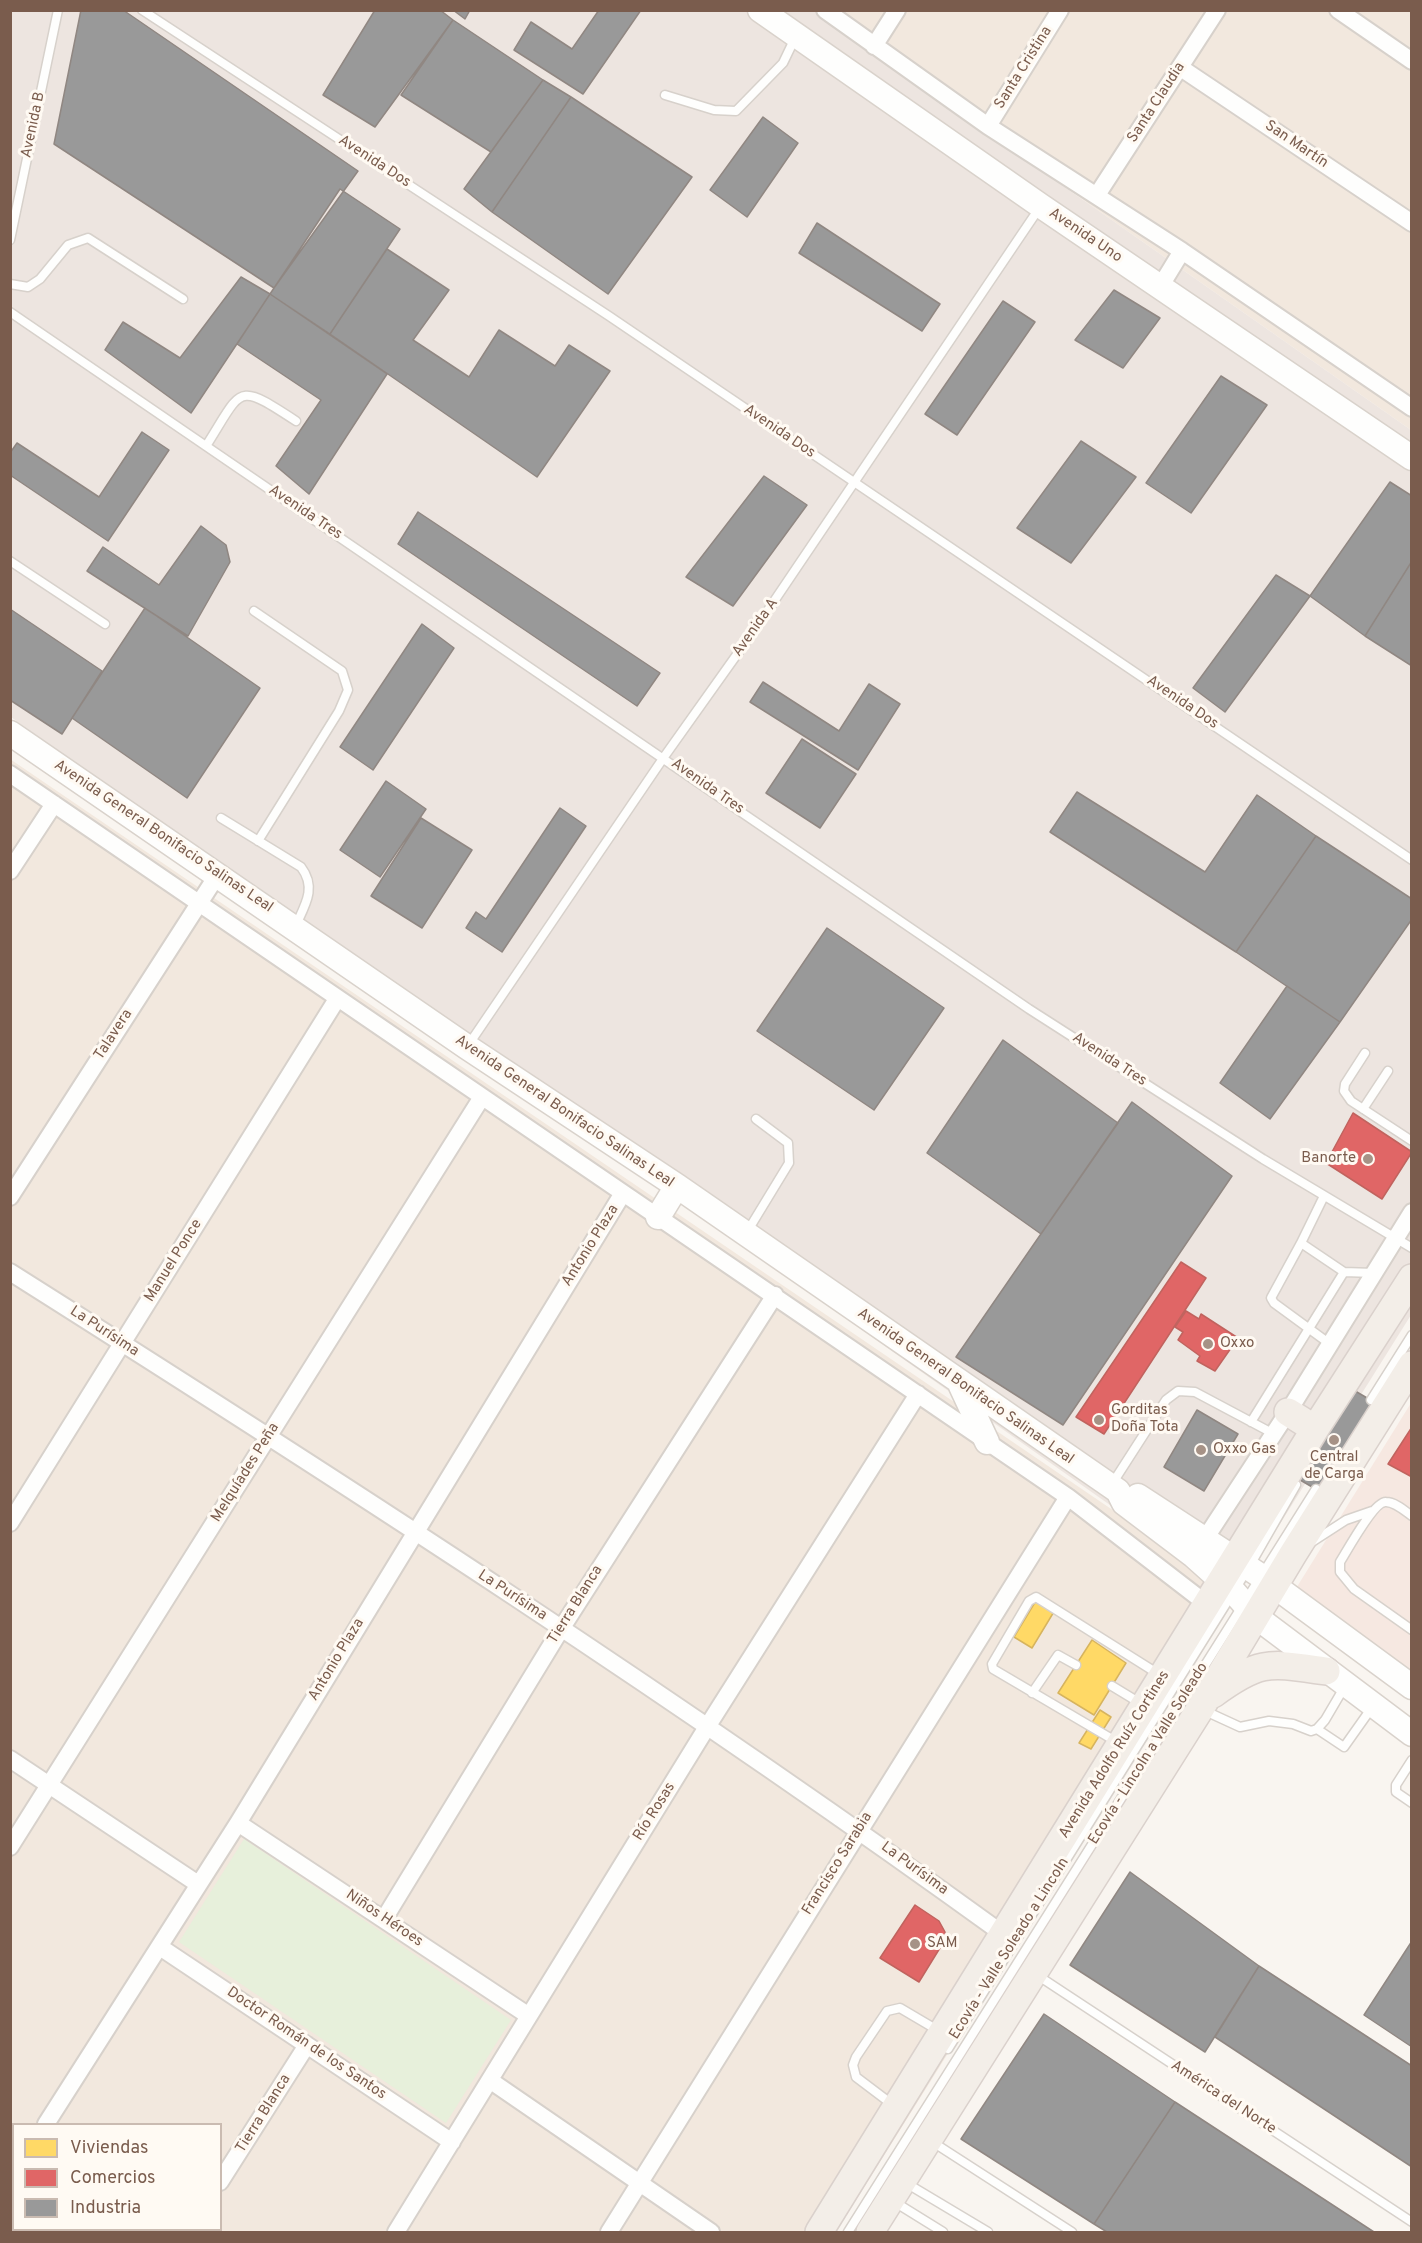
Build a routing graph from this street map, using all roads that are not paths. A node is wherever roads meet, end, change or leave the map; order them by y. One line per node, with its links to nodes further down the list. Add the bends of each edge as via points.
1 (58, 10): 18 (lane, Avenida B)
2 (142, 10): 28 (lane, Avenida Dos, via 599,309)
3 (825, 10): 10 (street)
4 (897, 10): 10 (street)
5 (1060, 10): 14 (street, Santa Cristina)
6 (1217, 10): 12 (street, Santa Claudia)
7 (1338, 10): 11 (street)
8 (765, 12): 9 (street, Avenida Uno)
9 (797, 35): 13 (lane, via 783,63 736,111 714,110); 16 (street, Avenida Uno)
10 (874, 46): 14 (street)
11 (1412, 61)
12 (1181, 68): 15 (street, Santa Claudia); 17 (street, San Martín)
13 (665, 95)
14 (988, 126): 15 (street)
15 (1097, 195): 19 (street)
16 (1041, 206): 21 (street, Avenida Uno); 28 (lane, Avenida A)
17 (1412, 223)
18 (10, 240)
19 (1182, 251): 21 (street); 24 (street)
20 (10, 284): 22 (lane, via 28,287 40,279 68,245 88,238)
21 (1160, 286): 27 (street, Avenida Uno)
22 (183, 299)
23 (10, 312): 26 (lane, Avenida Tres)
24 (1412, 408)
25 (296, 420): 26 (lane, via 259,396 246,393 237,397)
26 (206, 446): 33 (lane, Avenida Tres)
27 (1412, 458)
28 (854, 483): 33 (lane, Avenida A); 38 (lane, Avenida Dos)
29 (10, 561): 31 (lane)
30 (254, 611): 37 (lane, via 342,671 348,690 339,711)
31 (105, 624)
32 (10, 733): 40 (street, Avenida General Bonifacio Salinas Leal)
33 (664, 757): 44 (lane, Avenida A); 53 (lane, Avenida Tres, via 1029,1009)
34 (10, 774): 35 (street)
35 (54, 804): 39 (street); 41 (street)
36 (221, 818): 37 (lane)
37 (258, 841): 42 (lane, via 301,867 309,877 308,898)
38 (1412, 860)
39 (10, 871)
40 (218, 874): 41 (street, Talavera); 42 (street, Avenida General Bonifacio Salinas Leal)
41 (199, 903): 43 (street); 54 (street, Talavera)
42 (294, 927): 44 (street, Avenida General Bonifacio Salinas Leal)
43 (337, 999): 47 (street); 68 (street, Manuel Ponce)
44 (467, 1047): 51 (street, Avenida General Bonifacio Salinas Leal)
45 (1365, 1053): 48 (lane, via 1344,1091)
46 (1389, 1071): 48 (lane)
47 (482, 1097): 52 (street); 77 (street, Melquíades Peña)
48 (1363, 1109): 50 (lane)
49 (756, 1119): 57 (lane, via 788,1143 789,1163)
50 (1412, 1141)
51 (677, 1186): 56 (street); 57 (street, Avenida General Bonifacio Salinas Leal)
52 (623, 1193): 56 (street); 86 (street, Antonio Plaza)
53 (1324, 1196): 58 (lane, Avenida Tres); 59 (lane)
54 (10, 1197)
55 (1412, 1212): 58 (street)
56 (658, 1216): 65 (street)
57 (745, 1234): 71 (street, Avenida General Bonifacio Salinas Leal)
58 (1395, 1238): 60 (lane, Avenida Tres); 63 (street)
59 (1301, 1243): 62 (lane); 66 (lane, via 1271,1298)
60 (1412, 1248)
61 (10, 1272): 68 (street, La Purísima)
62 (1344, 1272): 63 (lane); 66 (lane)
63 (1374, 1273): 69 (street)
64 (1412, 1278): 76 (main road, Avenida Adolfo Ruíz Cortines)
65 (775, 1295): 72 (street); 91 (street, Tierra Blanca)
66 (1309, 1329): 69 (lane); 74 (lane)
67 (1412, 1335): 73 (lane)
68 (123, 1343): 77 (street, La Purísima); 85 (street, Manuel Ponce)
69 (1330, 1344): 75 (street)
70 (1412, 1365): 88 (main road, Avenida Adolfo Ruíz Cortines)
71 (960, 1384): 78 (street); 80 (street, Avenida General Bonifacio Salinas Leal)
72 (918, 1394): 78 (street); 102 (street, Río Rosas)
73 (1371, 1400)
74 (1251, 1422): 75 (lane); 80 (lane, via 1195,1392 1178,1391 1166,1400)
75 (1281, 1423): 76 (main road); 87 (street)
76 (1315, 1429): 89 (main road, Avenida Adolfo Ruíz Cortines)
77 (268, 1439): 86 (street, La Purísima); 108 (street, Melquíades Peña)
78 (987, 1442): 82 (street)
79 (1299, 1480): 89 (lane, Ecovía - Valle Soleado a Lincoln)
80 (1114, 1489): 87 (street, Avenida General Bonifacio Salinas Leal, via 1124,1503)
81 (1316, 1490): 89 (lane, Ecovía - Lincoln a Valle Soleado)
82 (1068, 1497): 90 (street); 111 (street, Francisco Sarabia)
83 (1372, 1510): 84 (lane, via 1386,1502); 88 (lane, via 1346,1520); 92 (lane, via 1340,1562 1340,1572 1354,1589)
84 (1412, 1516)
85 (10, 1523)
86 (414, 1533): 91 (street, La Purísima); 110 (street, Antonio Plaza)
87 (1200, 1547): 89 (street, Avenida General Bonifacio Salinas Leal)
88 (1293, 1554): 89 (main road, Avenida Adolfo Ruíz Cortines)
89 (1247, 1585): 90 (main road, Avenida Adolfo Ruíz Cortines); 95 (street, Avenida General Bonifacio Salinas Leal); 97 (street, Avenida General Bonifacio Salinas Leal); 99 (main road, Avenida Adolfo Ruíz Cortines); 119 (lane, Ecovía - Valle Soleado a Lincoln); 134 (lane, Ecovía - Lincoln a Valle Soleado)
90 (1208, 1605): 94 (main road, Avenida Adolfo Ruíz Cortines)
91 (561, 1629): 102 (street, La Purísima); 114 (street, Tierra Blanca)
92 (1412, 1630)
93 (1076, 1665): 98 (lane, via 1058,1655)
94 (1163, 1677): 98 (lane, via 1036,1597 992,1664 999,1674); 100 (main road, Avenida Adolfo Ruíz Cortines)
95 (1336, 1679): 99 (main road, via 1278,1665 1257,1666); 101 (street, Avenida General Bonifacio Salinas Leal); 103 (lane)
96 (1112, 1686): 100 (lane)
97 (1412, 1687)
98 (1032, 1693): 105 (lane)
99 (1203, 1703): 103 (lane, via 1240,1727 1269,1720 1311,1731); 117 (main road, Avenida Adolfo Ruíz Cortines)
100 (1145, 1706): 105 (main road, Avenida Adolfo Ruíz Cortines)
101 (1373, 1706): 103 (lane, via 1344,1747); 104 (street, Avenida General Bonifacio Salinas Leal)
102 (707, 1727): 111 (street, La Purísima); 118 (street, Río Rosas)
103 (1317, 1729)
104 (1412, 1734)
105 (1121, 1744): 115 (main road, Avenida Adolfo Ruíz Cortines)
106 (10, 1759): 108 (street)
107 (1412, 1760): 109 (lane, via 1396,1785 1396,1792)
108 (51, 1784): 112 (street, Melquíades Peña); 113 (street)
109 (1412, 1803)
110 (238, 1823): 113 (street, Antonio Plaza); 114 (street, Niños Héroes)
111 (859, 1830): 115 (street, La Purísima); 127 (street, Francisco Sarabia)
112 (10, 1847)
113 (198, 1884): 116 (street, Antonio Plaza)
114 (384, 1919): 118 (street, Niños Héroes)
115 (1003, 1934): 119 (main road, Avenida Adolfo Ruíz Cortines)
116 (160, 1947): 120 (street, Doctor Román de los Santos); 123 (street, Antonio Plaza)
117 (1034, 1974): 124 (main road, Avenida Adolfo Ruíz Cortines); 129 (lane, América del Norte)
118 (529, 2016): 121 (street, Río Rosas)
119 (943, 2044): 122 (main road, Avenida Adolfo Ruíz Cortines); 122 (lane, via 900,2008 887,2011 853,2065 856,2077)
120 (307, 2045): 125 (street, Doctor Román de los Santos); 126 (street, Tierra Blanca)
121 (491, 2081): 125 (street, Río Rosas); 127 (street)
122 (896, 2107): 133 (main road, Avenida Adolfo Ruíz Cortines)
123 (47, 2123)
124 (929, 2140): 128 (main road, Avenida Adolfo Ruíz Cortines); 138 (lane)
125 (452, 2142): 130 (street, Río Rosas)
126 (222, 2179)
127 (640, 2184): 131 (street, Francisco Sarabia); 132 (street)
128 (897, 2190): 135 (main road, Avenida Adolfo Ruíz Cortines); 136 (lane); 137 (lane)
129 (1412, 2222)
130 (396, 2232)
131 (609, 2232)
132 (711, 2232)
133 (819, 2232)
134 (848, 2232)
135 (870, 2232)
136 (944, 2232)
137 (988, 2232)
138 (1072, 2232)

